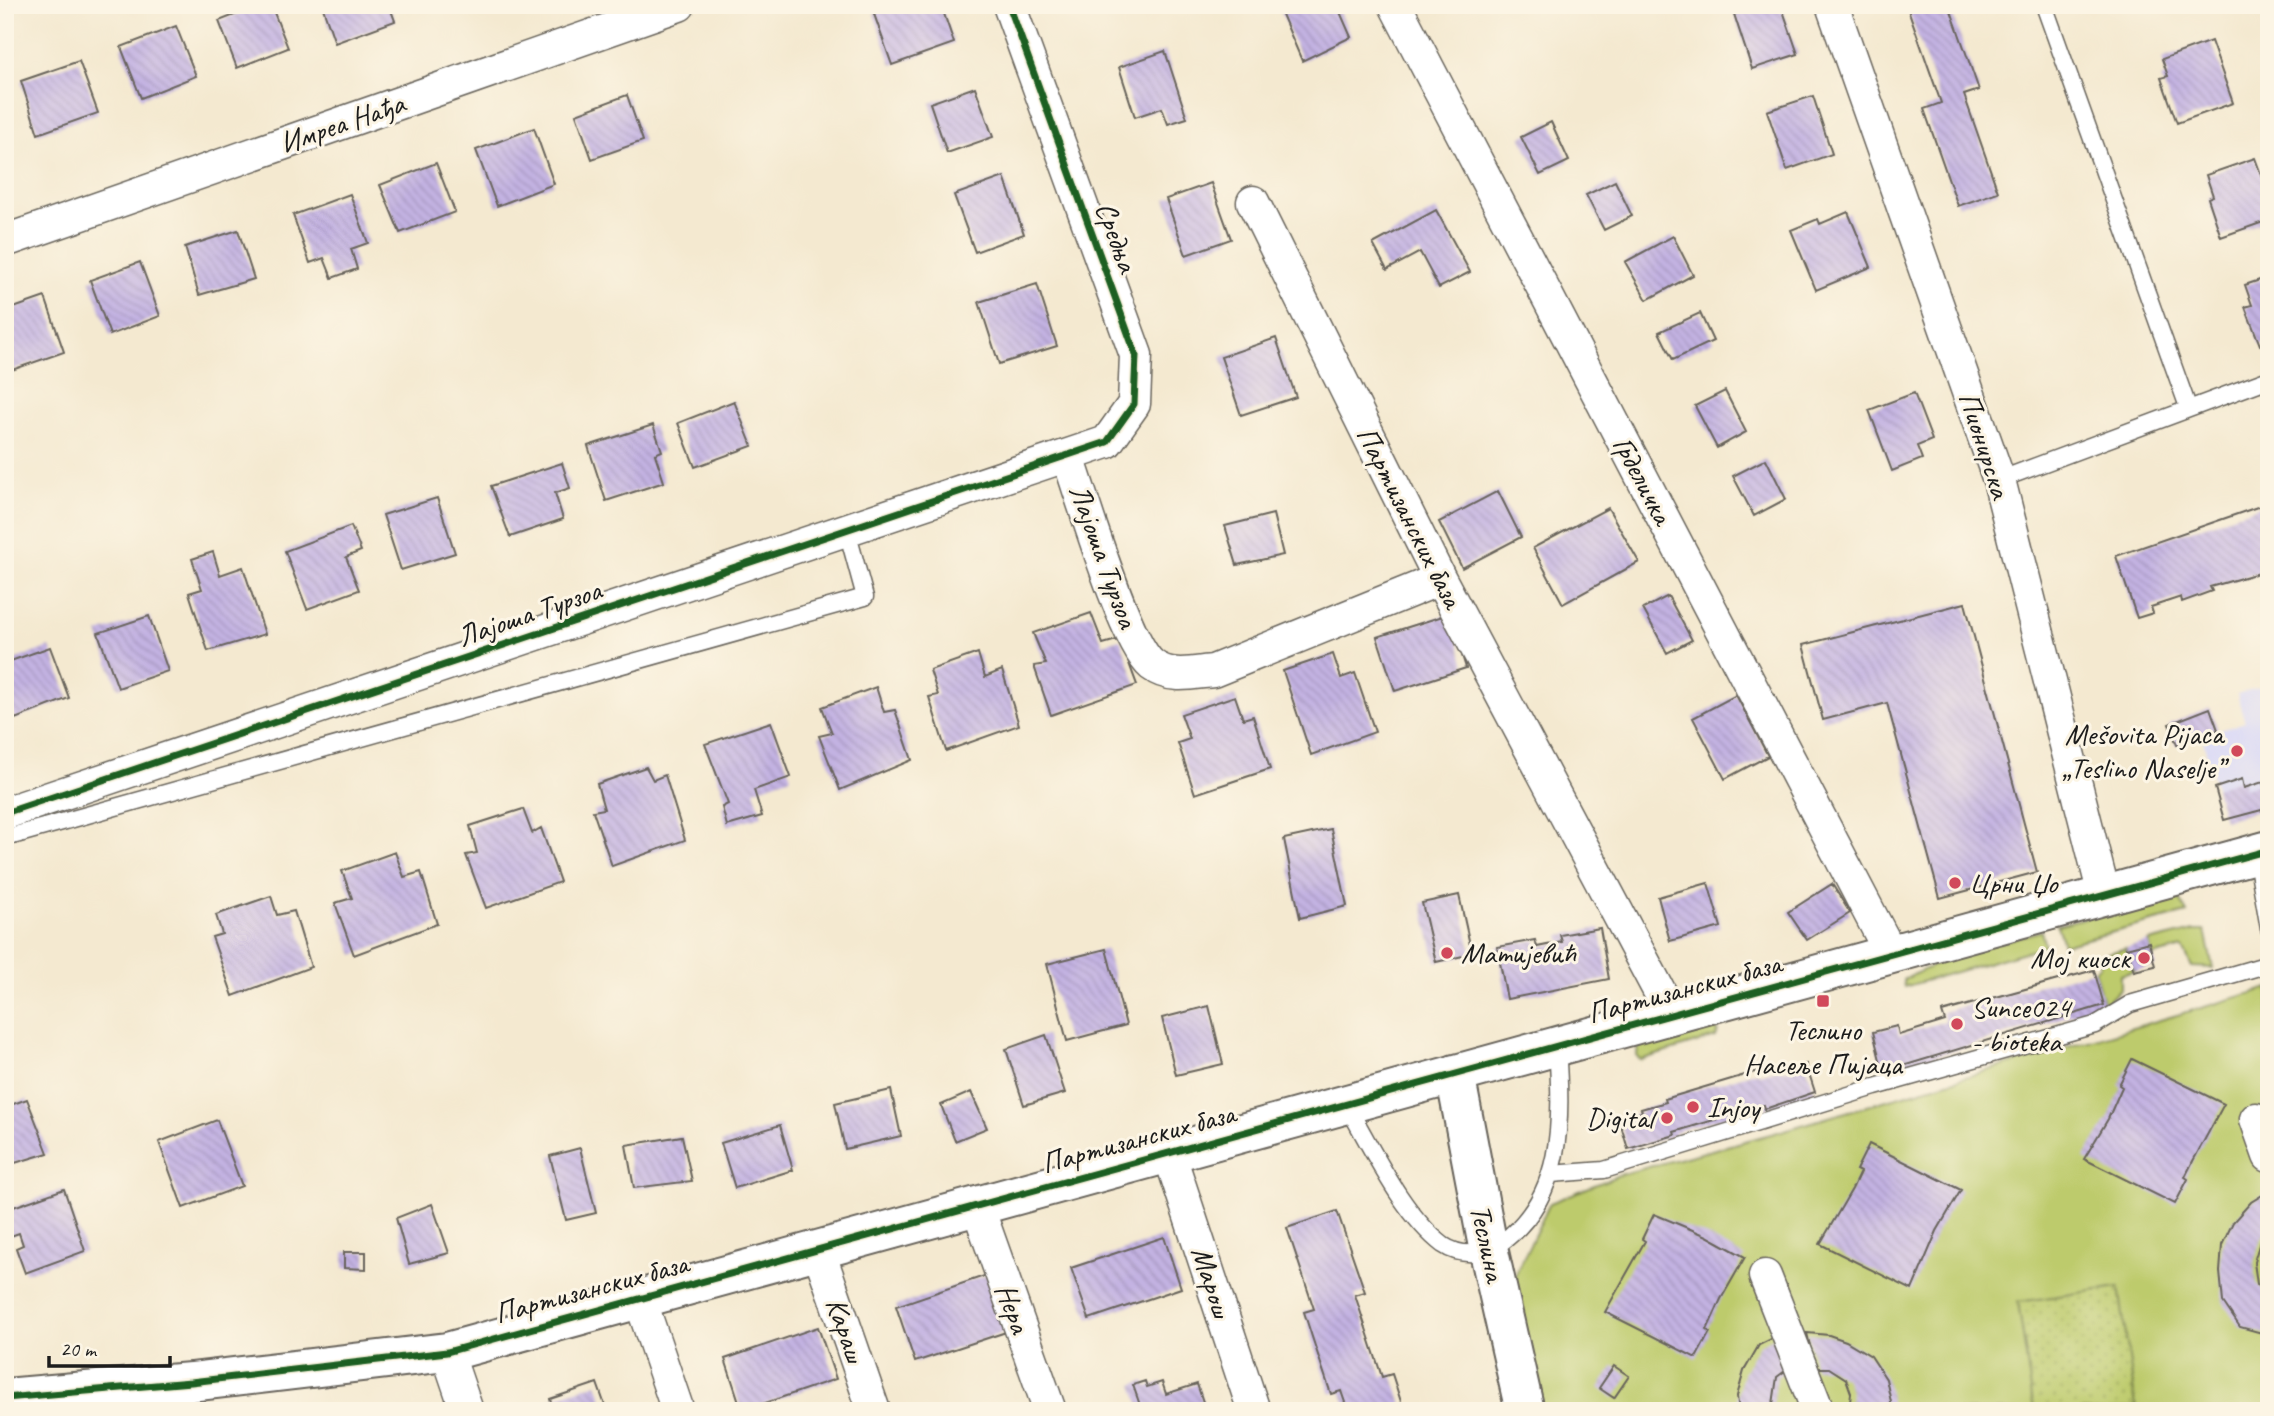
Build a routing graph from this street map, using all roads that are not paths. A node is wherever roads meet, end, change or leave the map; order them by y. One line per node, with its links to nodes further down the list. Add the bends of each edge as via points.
1 (679, 5): 7 (street, Имреа Нађа)
2 (1009, 5): 10 (street, Средња, via 1136,355 1135,404 1107,442)
3 (1395, 5): 19 (street, Грделичка)
4 (1832, 5): 11 (street, Пионирска)
5 (2044, 5): 9 (lane)
6 (1253, 202): 13 (street, Партизанских база)
7 (5, 241)
8 (2269, 379): 9 (lane)
9 (2188, 407): 11 (lane)
10 (1068, 457): 12 (street, Лајоша Турзоа); 13 (street, Лајоша Турзоа, via 1132,638 1152,664 1175,676 1213,671)
11 (1999, 480): 17 (street, Пионирска)
12 (846, 531): 14 (street, Лајоша Турзоа); 15 (lane, via 865,597)
13 (1440, 579): 21 (street, Партизанских база)
14 (5, 813)
15 (5, 838)
16 (2262, 852): 17 (street, Партизанских база); 18 (lane)
17 (2104, 895): 19 (street, Партизанских база)
18 (2269, 929)
19 (1891, 954): 21 (street, Партизанских база)
20 (2269, 964): 28 (lane, via 2130,1004 2095,1025 1604,1170)
21 (1672, 1014): 22 (street, Партизанских база)
22 (1557, 1046): 23 (street, Партизанских база); 28 (lane, via 1560,1093)
23 (1455, 1074): 24 (street, Партизанских база); 31 (street, Теслина)
24 (1346, 1104): 26 (street, Партизанских база); 31 (lane, via 1428,1231 1445,1246 1466,1254)
25 (2256, 1119): 27 (street)
26 (1169, 1153): 29 (street, Партизанских база); 40 (street, Марош)
27 (2269, 1156)
28 (1551, 1174): 31 (lane, via 1533,1212 1516,1233)
29 (977, 1205): 30 (street, Партизанских база); 39 (street, Нера)
30 (818, 1249): 33 (street, Партизанских база); 38 (street, Караш)
31 (1489, 1252): 41 (street, Теслина)
32 (1765, 1276): 42 (street)
33 (640, 1299): 34 (street, Партизанских база); 37 (street)
34 (447, 1352): 35 (street, Партизанских база, via 132,1393); 36 (street)
35 (5, 1398)
36 (467, 1411)
37 (678, 1411)
38 (874, 1411)
39 (1050, 1411)
40 (1254, 1411)
41 (1525, 1411)
42 (1818, 1411)

